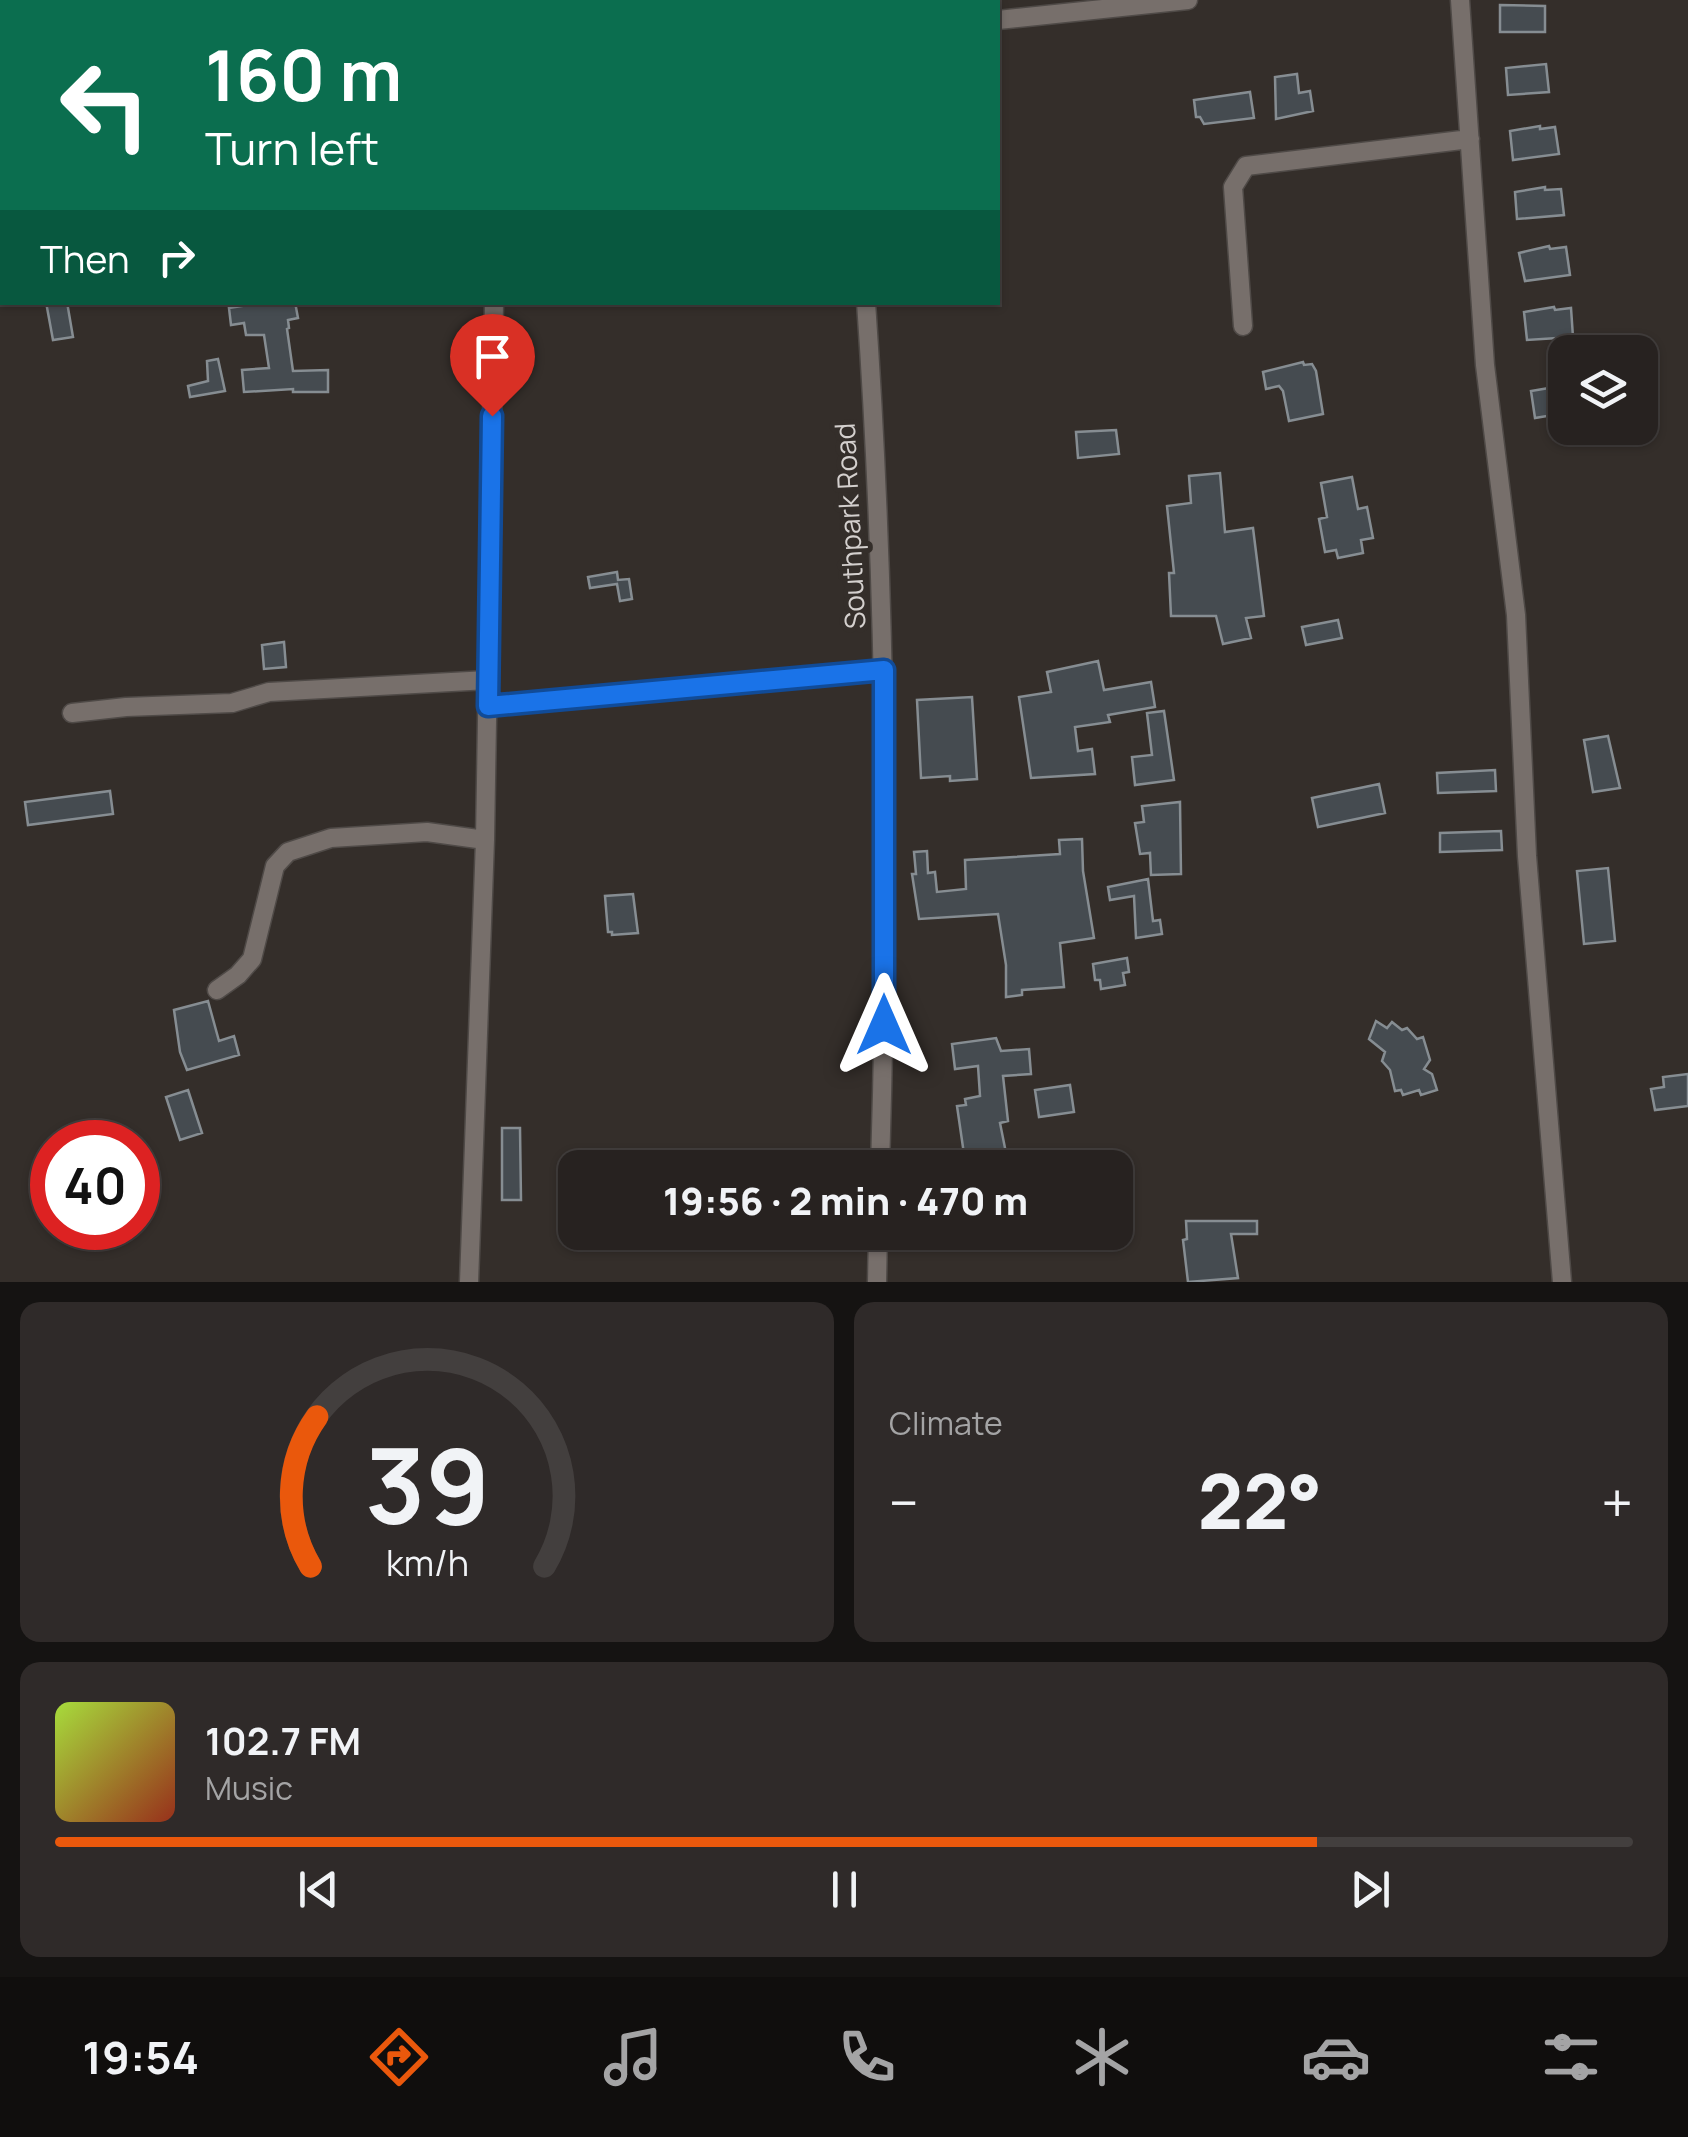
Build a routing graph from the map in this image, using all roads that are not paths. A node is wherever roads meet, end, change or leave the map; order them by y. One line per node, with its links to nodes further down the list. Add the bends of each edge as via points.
1 (1188, 0): 3 (street)
2 (1460, 0): 4 (street)
3 (1000, 20)
4 (1470, 138): 7 (street, via 1246,166 1232,187); 18 (street, via 1486,365 1516,615 1527,856)
5 (494, 305): 9 (street)
6 (866, 305): 8 (street, Southpark Road)
7 (1243, 326)
8 (884, 670): 10 (street); 14 (street, Southpark Road)
9 (488, 680): 10 (street); 11 (street, via 269,692 232,703)
10 (488, 706): 12 (street)
11 (72, 714)
12 (485, 840): 13 (street, via 428,832 331,838 288,852 276,866 252,959); 16 (street)
13 (217, 990)
14 (880, 1150)
15 (878, 1250): 17 (street)
16 (469, 1282)
17 (877, 1282)
18 (1562, 1282)

